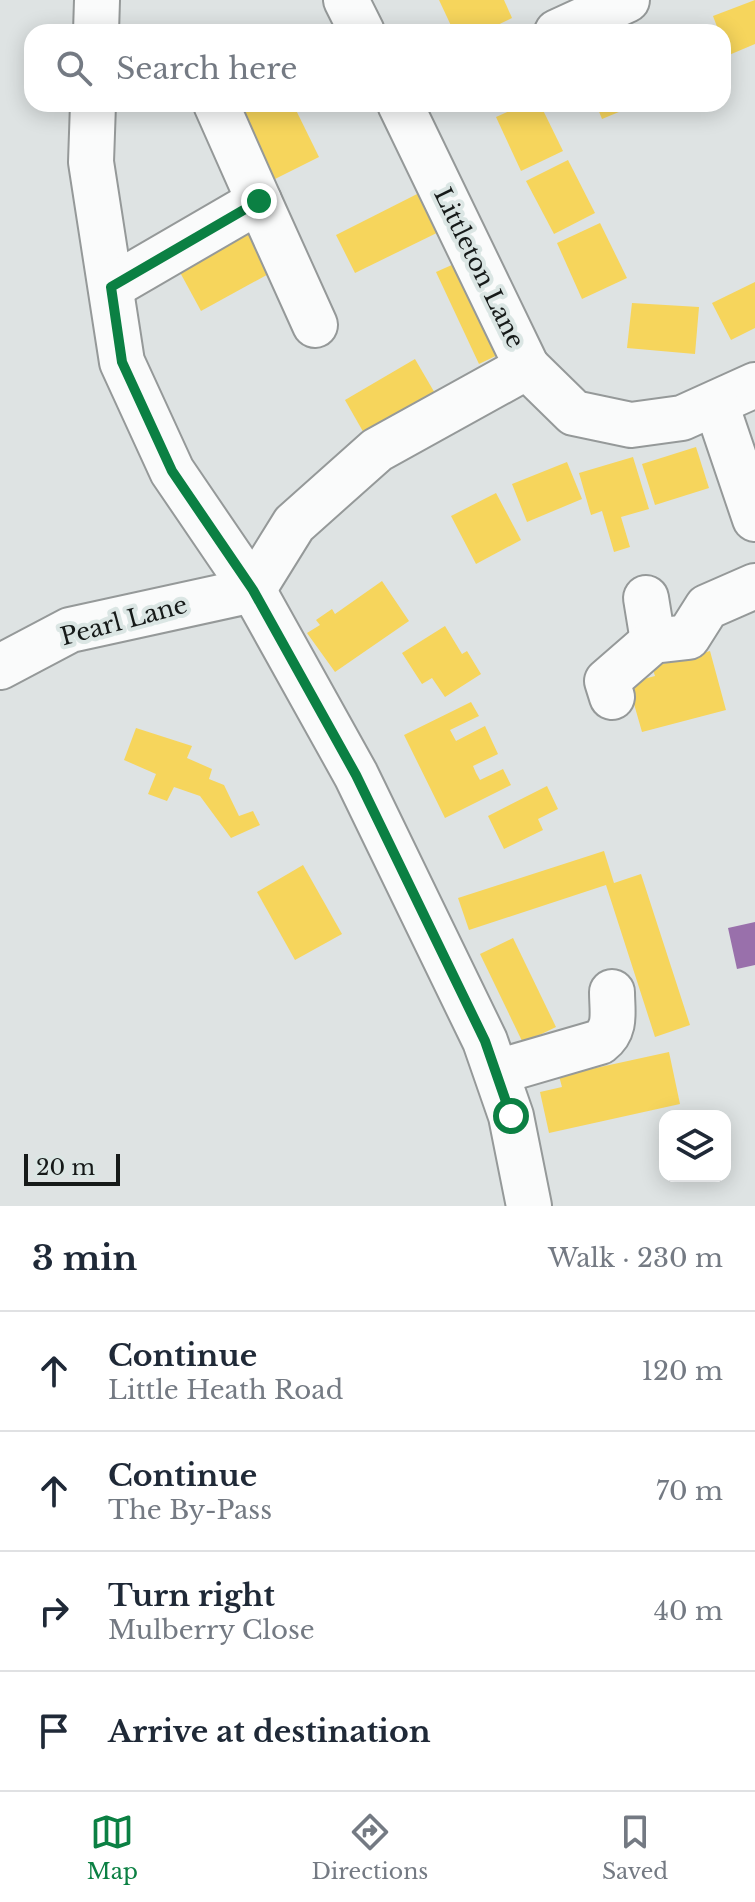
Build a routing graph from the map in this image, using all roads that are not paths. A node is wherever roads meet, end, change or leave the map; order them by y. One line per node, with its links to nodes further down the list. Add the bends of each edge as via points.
1 (97, 0): 4 (street)
2 (346, 0): 5 (street)
3 (627, 0): 6 (street)
4 (96, 24)
5 (358, 24)
6 (574, 24)
7 (93, 112): 11 (street, via 91,162)
8 (220, 112): 10 (street)
9 (406, 112): 13 (street, Littleton Lane)
10 (259, 201): 11 (street); 12 (street)
11 (111, 287): 18 (street, via 122,362 166,457)
12 (315, 325)
13 (527, 367): 15 (street, via 574,413 631,425 682,418); 18 (street, Littleton Lane, via 377,450 294,524)
14 (755, 385): 15 (street)
15 (716, 404): 16 (street)
16 (755, 519)
17 (755, 586): 20 (street, via 707,607 688,637)
18 (253, 590): 21 (street, Pearl Lane, via 70,630); 24 (street, via 356,775)
19 (646, 598): 20 (street)
20 (653, 641): 22 (street, via 607,681)
21 (0, 667)
22 (612, 697)
23 (612, 992): 24 (street, via 613,1024 600,1042)
24 (497, 1072): 25 (street)
25 (529, 1206)

